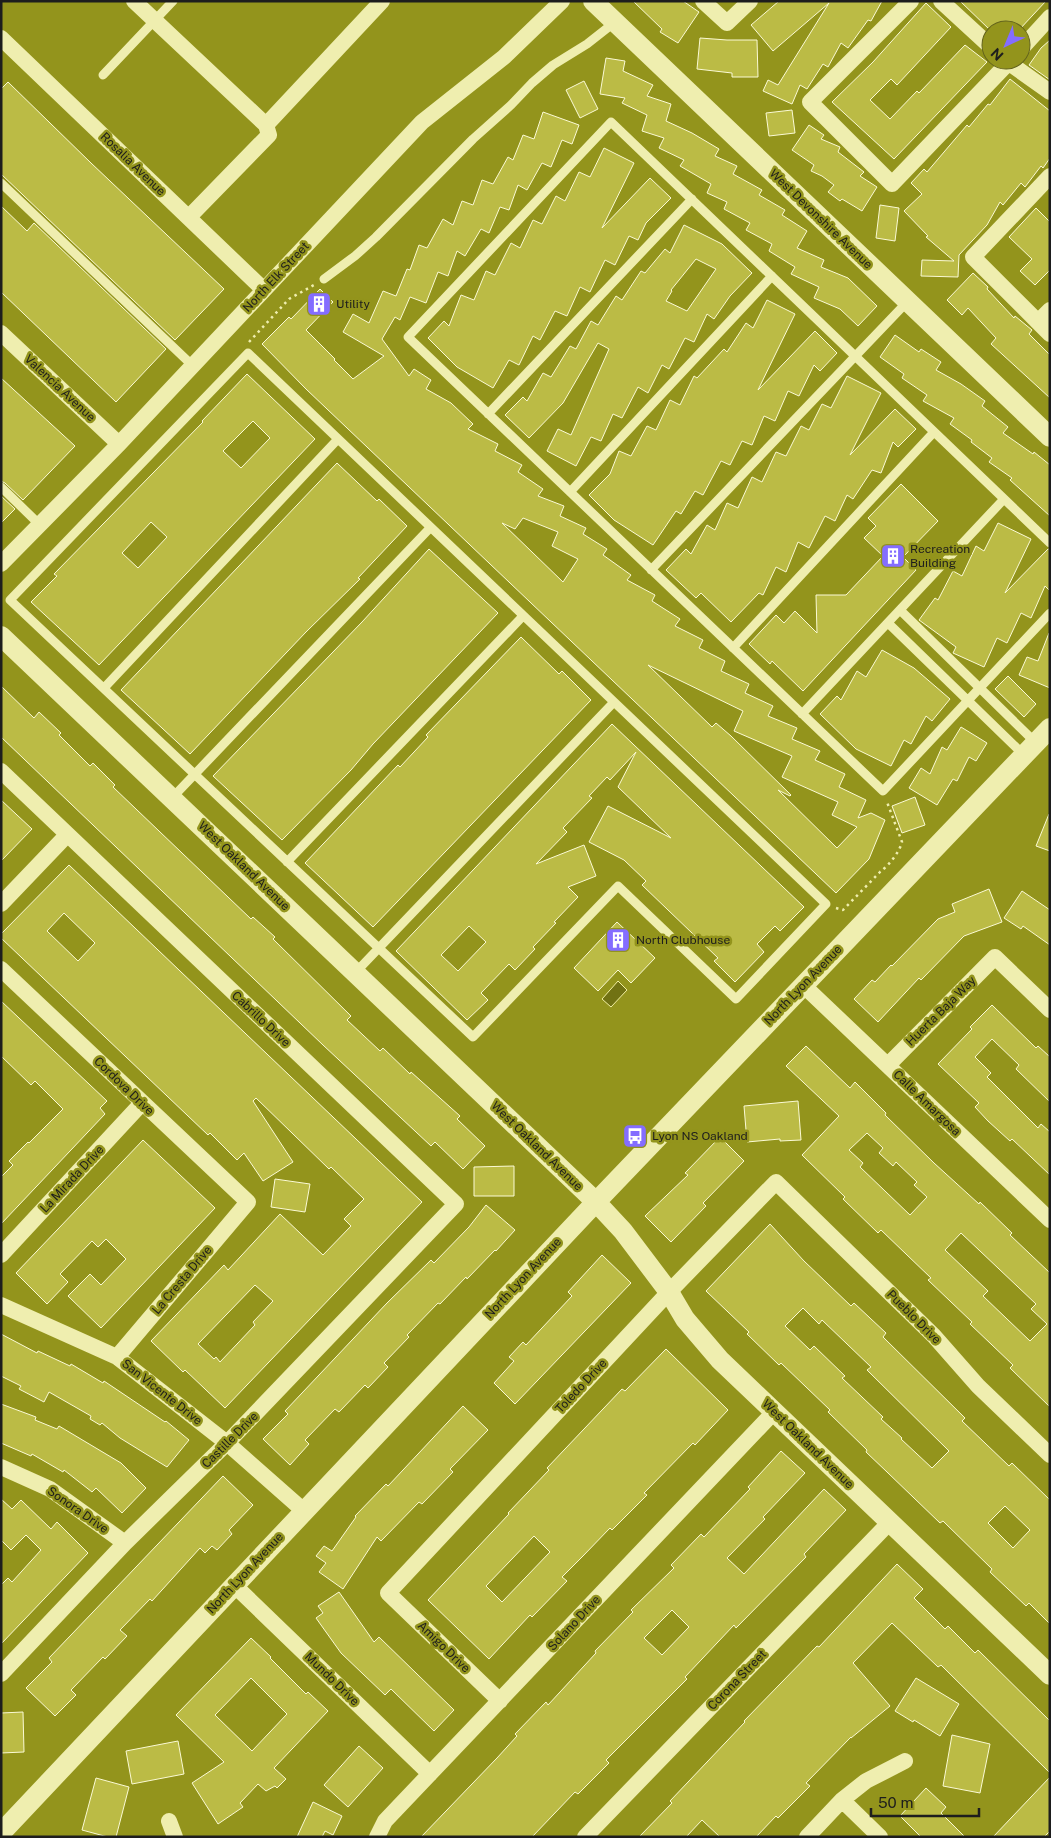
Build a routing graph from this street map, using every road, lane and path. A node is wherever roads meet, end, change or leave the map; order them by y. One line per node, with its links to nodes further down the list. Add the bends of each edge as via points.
1 (134, 1): 11 (street)
2 (173, 1): 11 (lane)
3 (382, 1): 20 (street)
4 (562, 1): 27 (street, North Elk Street, via 504,57 422,122)
5 (593, 1): 12 (street, West Devonshire Avenue)
6 (703, 1): 7 (street, via 727,23)
7 (750, 1)
8 (911, 1): 16 (street, via 810,102 892,184)
9 (942, 1): 14 (street)
10 (1050, 17): 15 (street)
11 (155, 21): 18 (lane); 20 (street)
12 (615, 22): 26 (lane, via 587,44 553,64 376,237); 28 (street, West Devonshire Avenue)
13 (1, 38): 24 (street, Rosalia Avenue)
14 (981, 38)
15 (1031, 38)
16 (1000, 70)
17 (1020, 70): 19 (street)
18 (104, 75)
19 (1050, 92)
20 (266, 125): 24 (street, via 269,135)
21 (1050, 176): 30 (street, via 973,257)
22 (1, 183): 35 (lane)
23 (692, 199): 25 (lane); 36 (lane); 36 (lane, via 612,122 408,337)
24 (189, 217): 27 (street, Rosalia Avenue)
25 (772, 276): 34 (lane); 42 (lane)
26 (324, 279): 33 (path, via 289,299 248,342)
27 (264, 290): 35 (street, North Elk Street)
28 (908, 301): 34 (lane); 38 (street, West Devonshire Avenue)
29 (1050, 310): 30 (street)
30 (1038, 322): 32 (street)
31 (1, 333): 40 (street, Valencia Avenue)
32 (1050, 334)
33 (248, 353): 39 (lane); 55 (lane, via 10,600)
34 (855, 356): 37 (lane); 48 (lane)
35 (193, 366): 40 (street, North Elk Street)
36 (488, 414): 42 (lane)
37 (934, 432): 43 (lane); 54 (lane)
38 (1050, 436)
39 (338, 439): 45 (lane); 55 (lane)
40 (119, 444): 44 (street, North Elk Street)
41 (1, 487): 44 (lane)
42 (570, 492): 48 (lane)
43 (1004, 499): 46 (lane); 49 (lane)
44 (40, 525): 47 (street, North Elk Street)
45 (430, 528): 51 (lane); 63 (lane)
46 (1050, 543)
47 (1, 564)
48 (651, 570): 54 (lane)
49 (900, 610): 52 (lane); 56 (lane)
50 (1050, 613): 56 (lane)
51 (523, 616): 58 (lane); 67 (lane)
52 (888, 623): 57 (lane); 59 (lane)
53 (1, 636): 65 (street, West Oakland Avenue)
54 (733, 648): 59 (lane)
55 (104, 688): 63 (lane)
56 (979, 688): 57 (lane); 61 (lane)
57 (967, 701): 61 (lane); 64 (lane)
58 (614, 702): 69 (lane); 70 (lane)
59 (802, 714): 64 (lane)
60 (1050, 728): 61 (street, North Lyon Avenue)
61 (1030, 749): 73 (street, North Lyon Avenue)
62 (1, 771): 66 (street, Cabrillo Drive)
63 (194, 774): 65 (lane); 67 (lane)
64 (883, 791): 69 (path, via 901,847 886,867 843,910)
65 (172, 798): 72 (street, West Oakland Avenue)
66 (67, 835): 68 (street); 80 (street, Cabrillo Drive)
67 (287, 862): 70 (lane)
68 (1, 904)
69 (826, 904): 70 (lane, via 736,999 618,886 472,1037)
70 (379, 949): 72 (lane)
71 (1, 969): 76 (street, Cordova Drive)
72 (355, 973): 79 (street, West Oakland Avenue)
73 (803, 985): 75 (street, Calle Amargosa); 79 (street, North Lyon Avenue)
74 (1050, 1010): 75 (street, Huerta Baja Way, via 994,957)
75 (888, 1065): 81 (street, Calle Amargosa)
76 (142, 1103): 78 (street, Cordova Drive); 82 (street, La Mirada Drive)
77 (776, 1182): 83 (street, Toledo Drive); 88 (street, Pueblo Drive)
78 (248, 1202): 85 (street, La Cresta Drive)
79 (596, 1202): 83 (street, West Oakland Avenue, via 623,1230); 90 (street, North Lyon Avenue)
80 (456, 1204): 87 (street, Castille Drive)
81 (1050, 1220)
82 (1, 1255)
83 (669, 1292): 86 (street, West Oakland Avenue, via 686,1319 720,1360); 94 (street, Toledo Drive)
84 (1, 1305): 85 (street, San Vicente Drive)
85 (117, 1357): 87 (street, San Vicente Drive)
86 (774, 1412): 91 (street, West Oakland Avenue); 97 (street, Solano Drive)
87 (228, 1443): 90 (street, San Vicente Drive); 92 (street, Castille Drive)
88 (1050, 1454)
89 (1, 1467): 92 (street, Sonora Drive, via 50,1489)
90 (304, 1511): 93 (street, North Lyon Avenue)
91 (890, 1522): 96 (street, West Oakland Avenue); 105 (street, Corona Street)
92 (125, 1543): 95 (street, Castille Drive)
93 (234, 1585): 99 (street, Mundo Drive); 102 (street, North Lyon Avenue)
94 (388, 1593): 97 (street, Amigo Drive)
95 (1, 1674)
96 (1050, 1676)
97 (500, 1701): 99 (street, Solano Drive)
98 (905, 1761): 100 (street, via 866,1781)
99 (430, 1774): 104 (street, Solano Drive, via 385,1821)
100 (842, 1800): 106 (street); 107 (street)
101 (169, 1821): 103 (street)
102 (1, 1833)
103 (175, 1837)
104 (378, 1837)
105 (585, 1837)
106 (807, 1837)
107 (880, 1837)

